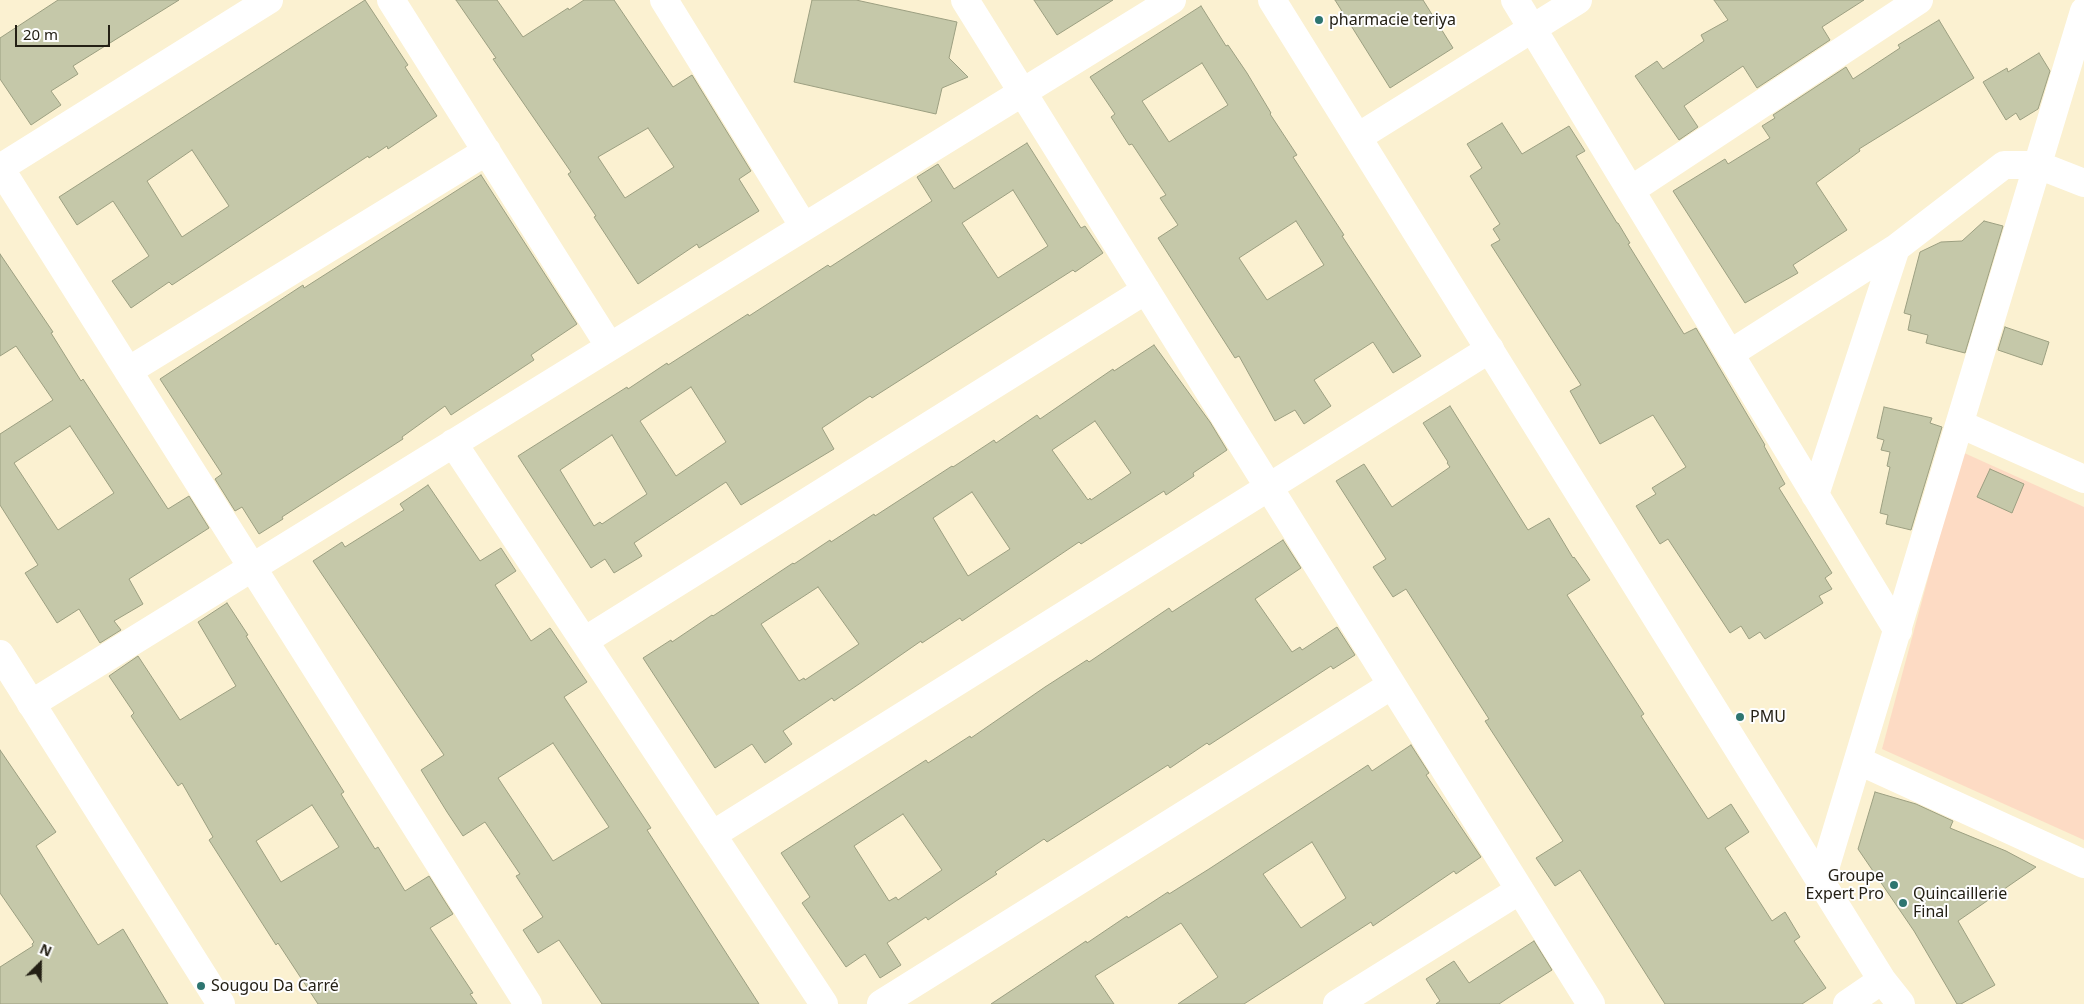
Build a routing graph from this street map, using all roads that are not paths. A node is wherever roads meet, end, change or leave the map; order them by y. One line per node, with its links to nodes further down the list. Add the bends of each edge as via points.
1 (270, 0): 16 (street)
2 (391, 0): 14 (street)
3 (664, 0): 19 (street)
4 (965, 0): 12 (street)
5 (1172, 0): 12 (street)
6 (1272, 0): 13 (street)
7 (1515, 0): 11 (street)
8 (1578, 0): 11 (street)
9 (1919, 0): 18 (street)
10 (2084, 12): 15 (street)
11 (1532, 28): 13 (street); 18 (street)
12 (1023, 92): 19 (street); 21 (street)
13 (1358, 137): 23 (street)
14 (487, 151): 22 (street); 25 (street)
15 (2038, 165): 17 (street); 20 (street, via 2004,165); 26 (street)
16 (0, 168): 25 (street)
17 (2084, 183)
18 (1631, 190): 24 (street)
19 (804, 227): 22 (street)
20 (1896, 248): 24 (street); 30 (street)
21 (1146, 290): 29 (street); 33 (street)
22 (610, 347): 27 (street)
23 (1490, 350): 29 (street); 40 (street)
24 (1731, 353): 30 (street)
25 (128, 371): 31 (street)
26 (1960, 424): 28 (street); 32 (street)
27 (453, 444): 31 (street); 33 (street)
28 (2084, 479)
29 (1269, 487): 35 (street); 38 (street)
30 (1816, 495): 32 (street)
31 (252, 567): 36 (street); 44 (street)
32 (1898, 631): 37 (street)
33 (584, 641): 38 (street)
34 (0, 654): 36 (street)
35 (1392, 685): 41 (street); 46 (street)
36 (32, 704): 43 (street)
37 (1858, 761): 39 (street); 40 (street)
38 (712, 835): 45 (street)
39 (2084, 864)
40 (1821, 882): 42 (street)
41 (1520, 890): 47 (street); 48 (street)
42 (1882, 980): 49 (street); 50 (street)
43 (221, 1004)
44 (528, 1004)
45 (824, 1004)
46 (881, 1004)
47 (1336, 1004)
48 (1592, 1004)
49 (1847, 1004)
50 (1901, 1004)

